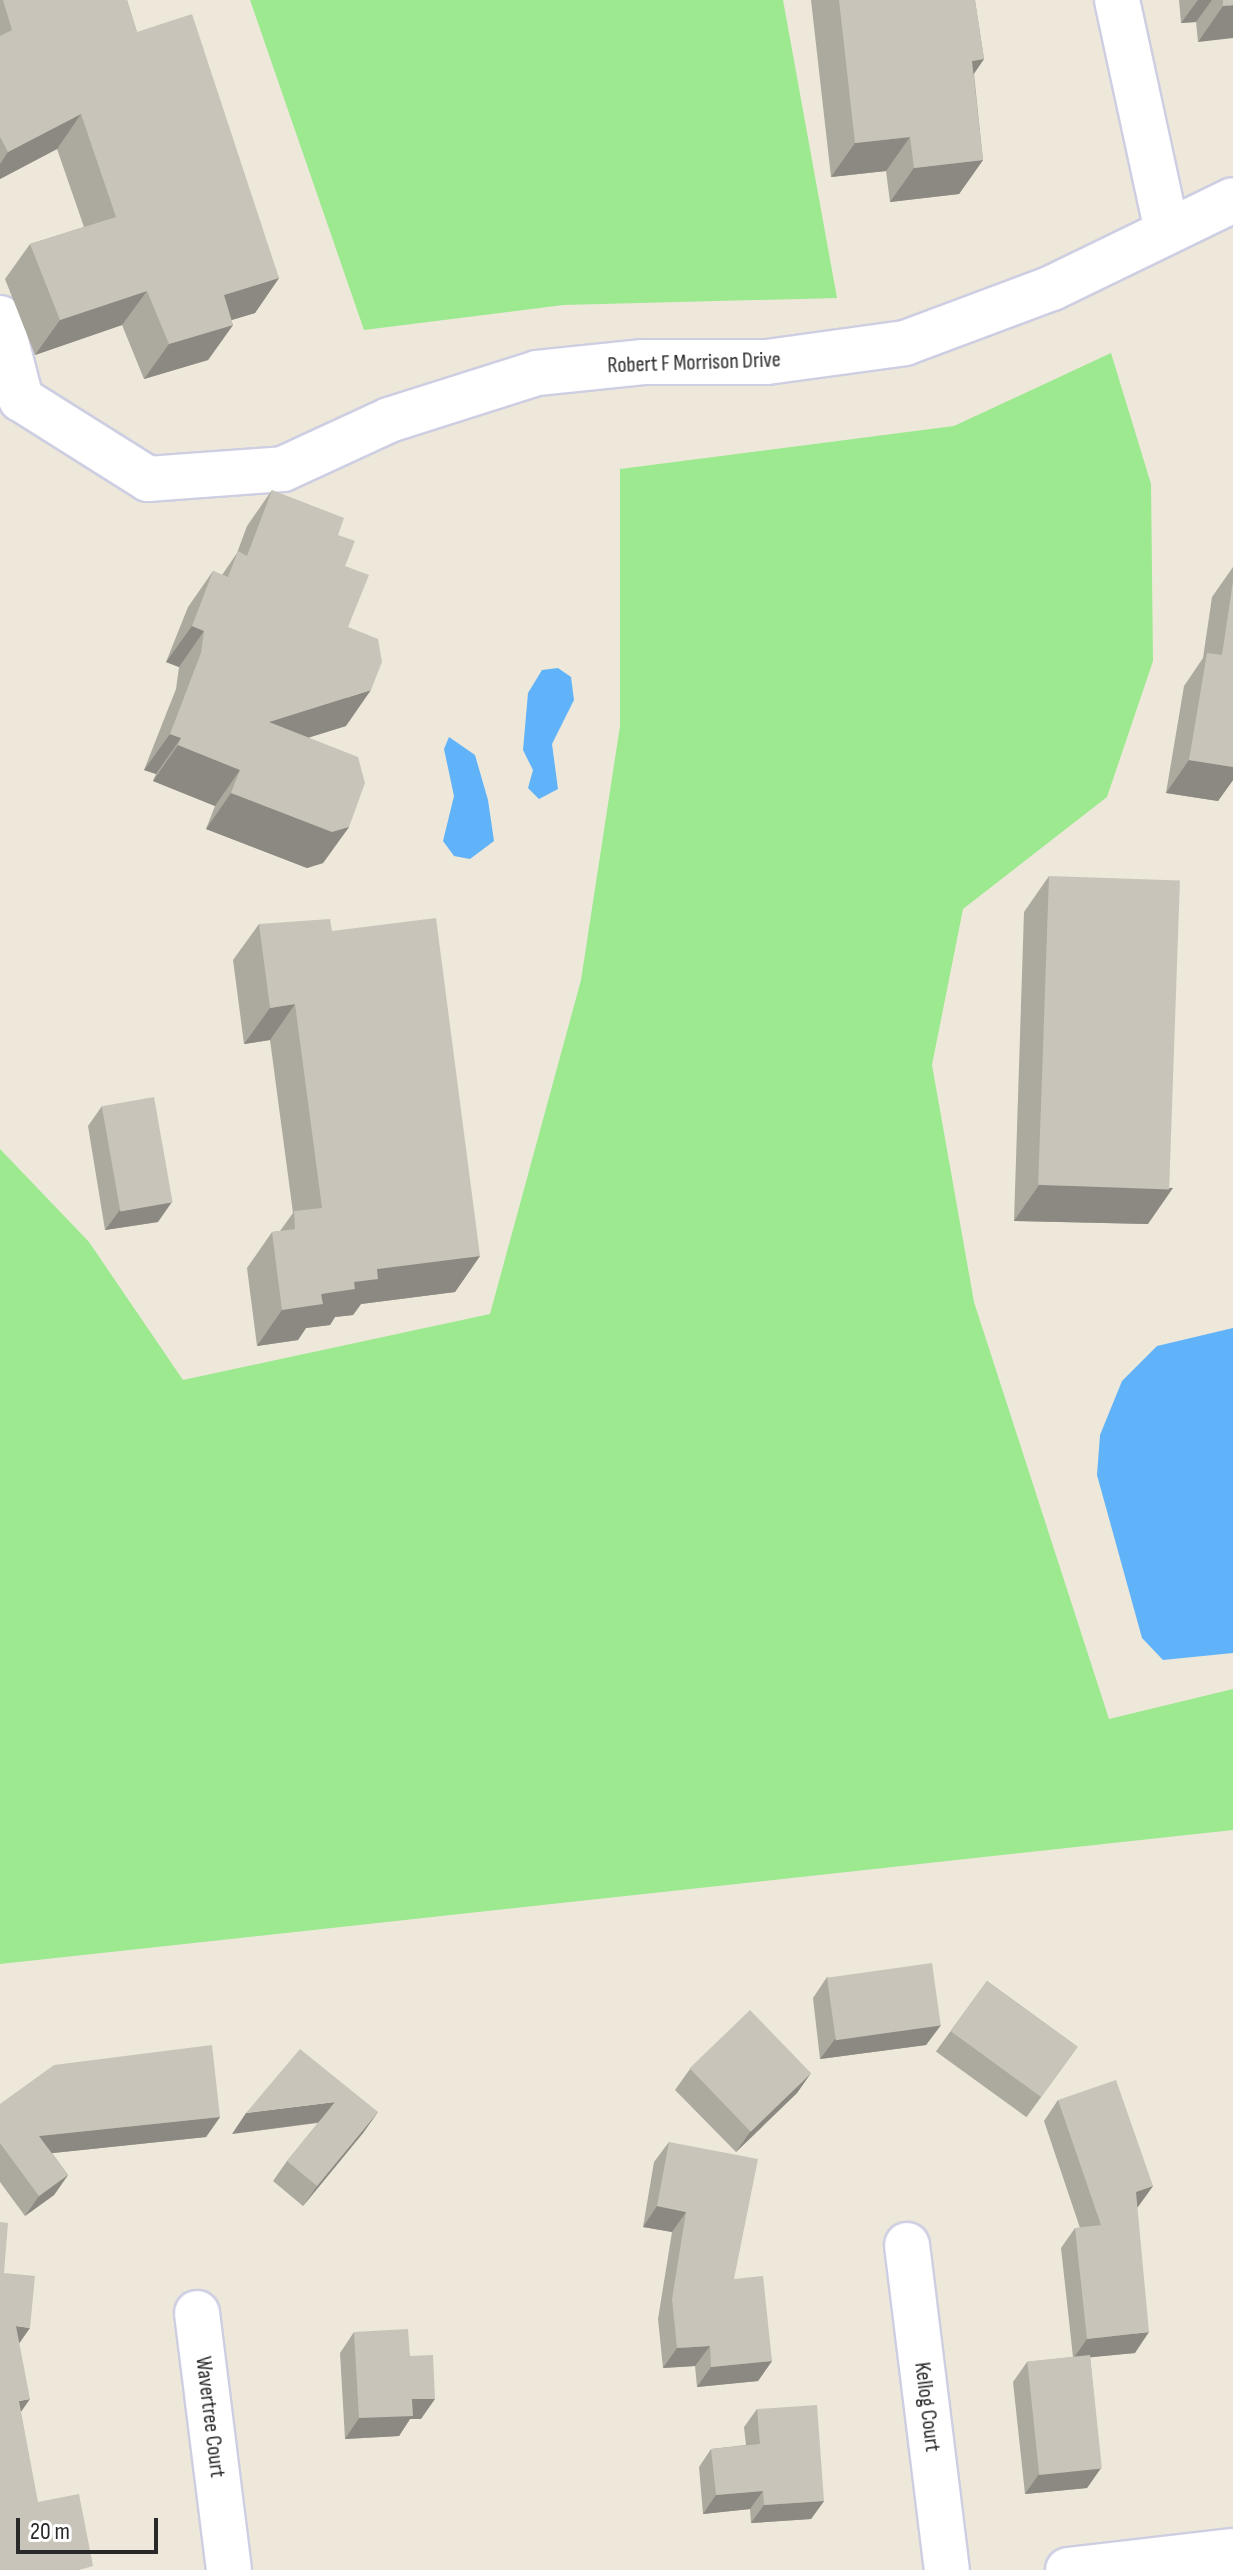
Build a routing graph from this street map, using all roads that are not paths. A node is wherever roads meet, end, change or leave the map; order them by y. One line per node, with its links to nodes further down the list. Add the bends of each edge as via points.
1 (1117, 0): 3 (street)
2 (1233, 200): 3 (street, Robert F Morrison Drive)
3 (1167, 231): 5 (street, Robert F Morrison Drive, via 1052,288 905,343 767,362 643,362 537,373 389,420 283,469 148,479)
4 (0, 318): 5 (street)
5 (10, 412)
6 (907, 2245): 10 (street, Kellog Court)
7 (197, 2313): 9 (street, Wavertree Court)
8 (1233, 2551): 11 (street)
9 (229, 2570)
10 (947, 2570)
11 (1068, 2570)

